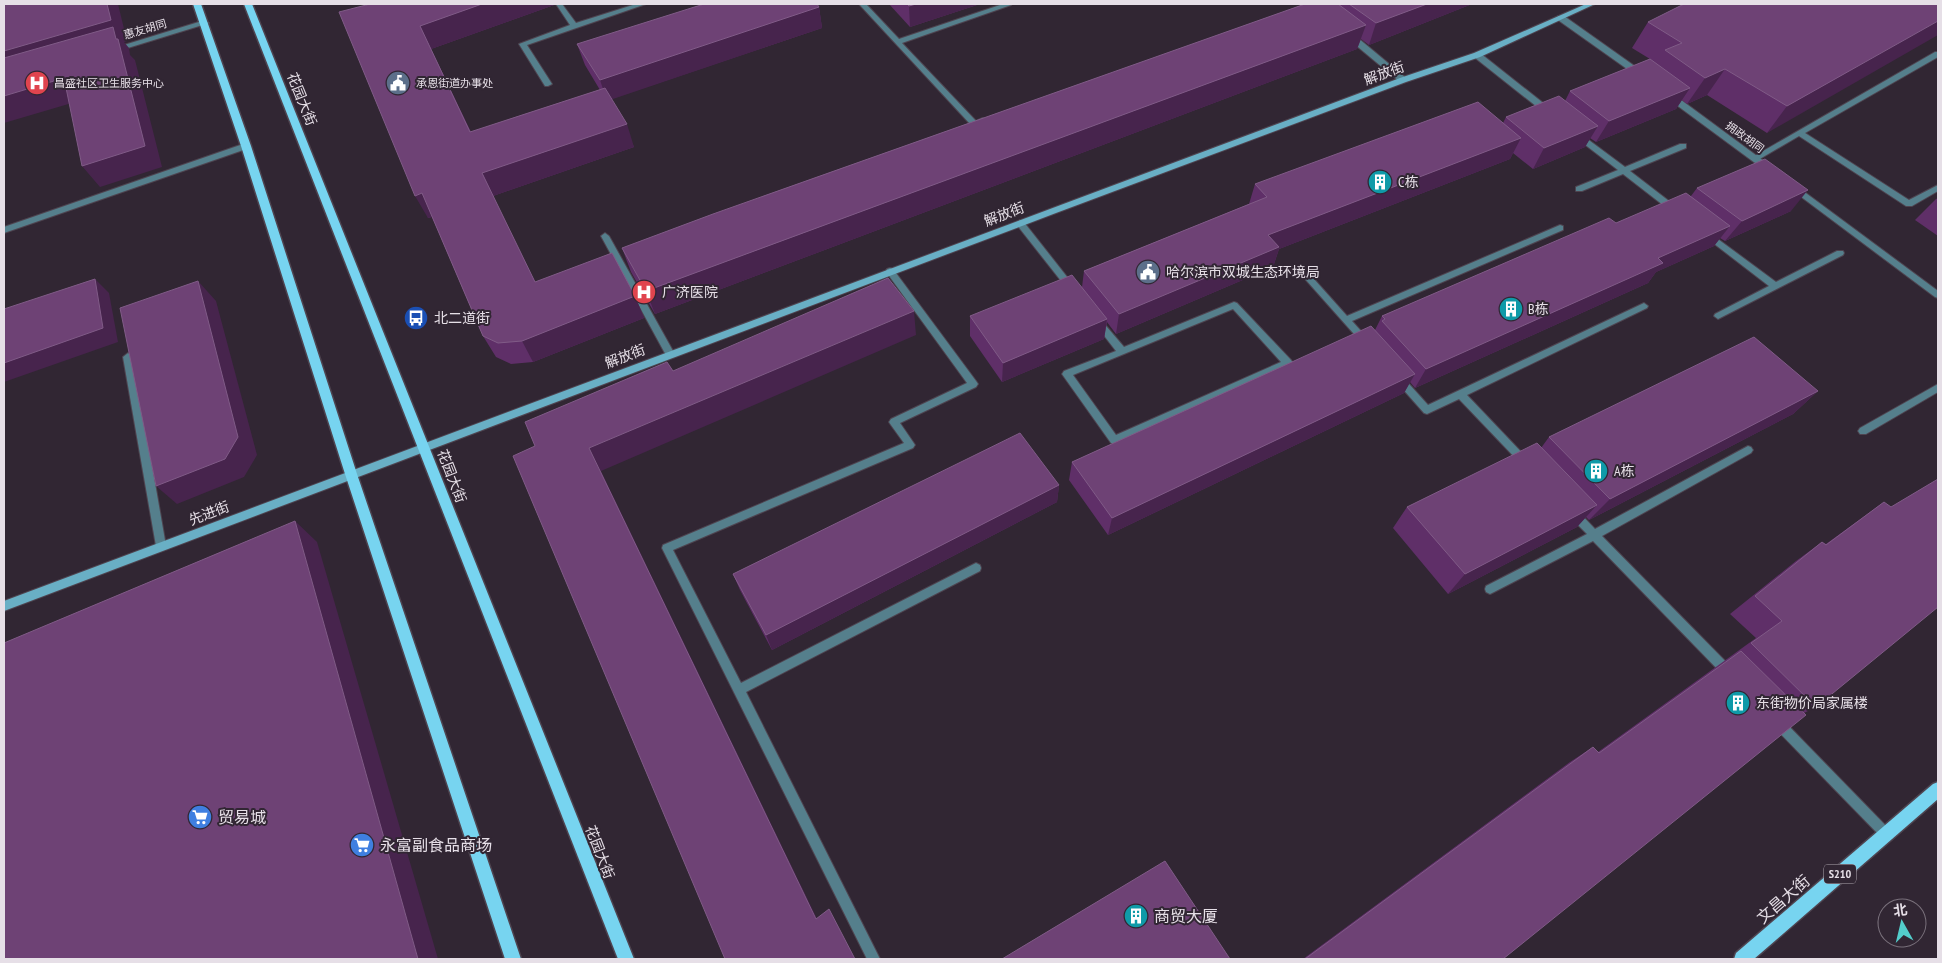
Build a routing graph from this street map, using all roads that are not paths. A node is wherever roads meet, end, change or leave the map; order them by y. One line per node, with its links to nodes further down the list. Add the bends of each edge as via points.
1 (197, 4): 9 (main road)
2 (248, 4): 58 (main road, 花园大街)
3 (558, 4): 10 (street)
4 (642, 4): 10 (street)
5 (862, 4): 12 (street)
6 (1009, 4): 12 (street)
7 (1591, 4): 8 (street, 解放街)
8 (1561, 18): 15 (street, 解放街); 17 (street)
9 (205, 23): 13 (street, 惠友胡同); 26 (main road)
10 (574, 26): 18 (street, via 523,44)
11 (1340, 29): 16 (street)
12 (896, 42): 22 (street)
13 (109, 51)
14 (1938, 54): 25 (street)
15 (1478, 55): 16 (street, 解放街); 20 (street)
16 (1403, 80): 35 (street, 解放街)
17 (1650, 82)
18 (548, 84)
19 (1666, 94): 28 (street, 拥政胡同)
20 (1554, 116)
21 (994, 118): 22 (street)
22 (975, 124): 23 (street)
23 (966, 128)
24 (1569, 128): 29 (street)
25 (1800, 133): 28 (street); 32 (street, via 1909,204)
26 (246, 146): 38 (street); 61 (main road)
27 (1683, 146): 29 (street)
28 (1755, 158): 30 (street, 拥政胡同)
29 (1623, 171): 33 (street); 34 (street)
30 (1779, 176)
31 (1787, 182): 44 (street)
32 (1938, 188)
33 (1578, 189)
34 (1684, 217)
35 (1020, 223): 41 (street, 解放街); 45 (street)
36 (1560, 228): 49 (street)
37 (1700, 229): 43 (street)
38 (4, 230)
39 (605, 236): 52 (street)
40 (1840, 254): 43 (street)
41 (890, 271): 52 (street, 解放街); 69 (street, via 973,384 894,422 910,444 667,548)
42 (1302, 271): 49 (street)
43 (1776, 287): 48 (street)
44 (1938, 295)
45 (1080, 299)
46 (1644, 306): 56 (street)
47 (1092, 314): 51 (street)
48 (1718, 316)
49 (1346, 320): 50 (street)
50 (1371, 348)
51 (1122, 352): 51 (street, via 1234,305 1288,363 1114,440 1067,374)
52 (670, 354): 58 (street, 解放街)
53 (128, 357): 64 (street)
54 (1390, 368): 56 (street, via 1427,410)
55 (1938, 388): 57 (street)
56 (1460, 394): 60 (street)
57 (1863, 431)
58 (424, 446): 61 (street, 先进街); 74 (main road, 花园大街)
59 (1748, 450): 63 (street)
60 (1534, 472)
61 (350, 474): 64 (street, 先进街); 73 (main road)
62 (1567, 507): 63 (street)
63 (1594, 535): 66 (street); 68 (street)
64 (161, 546): 67 (street, 先进街)
65 (976, 568): 69 (street)
66 (1490, 589)
67 (4, 606)
68 (1735, 679)
69 (739, 690): 75 (street)
70 (1769, 714): 72 (street)
71 (1938, 789): 72 (main road, 文昌大街 / S210)
72 (1886, 834): 76 (main road, 文昌大街 / S210)
73 (514, 959)
74 (626, 959)
75 (874, 959)
76 (1742, 959)

